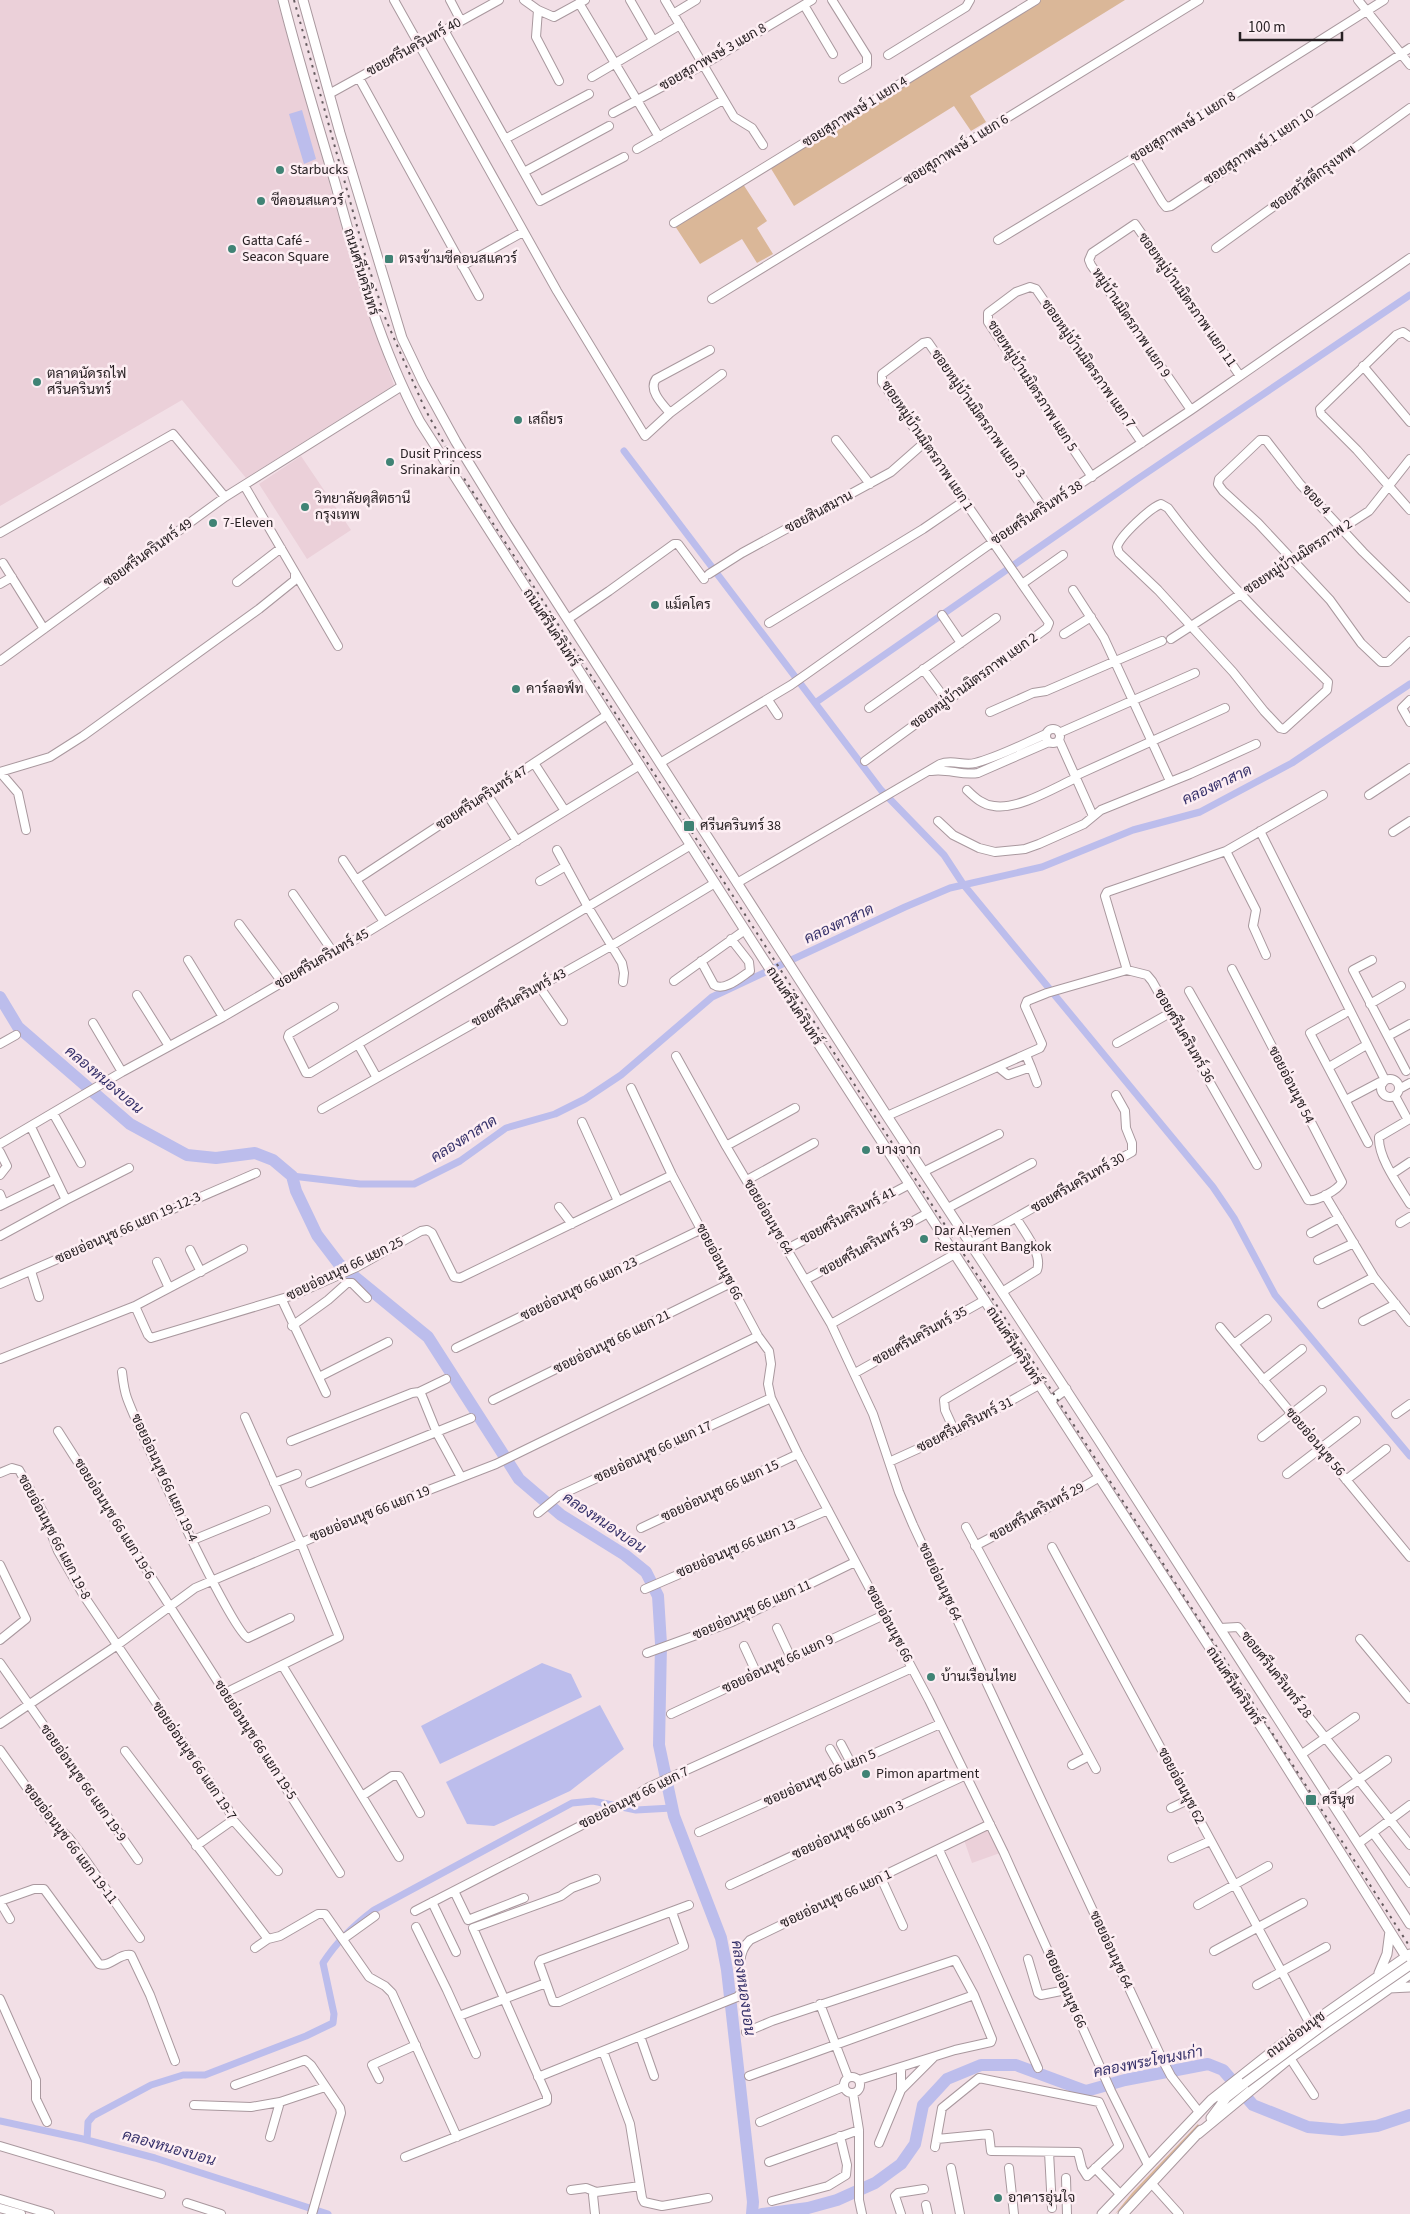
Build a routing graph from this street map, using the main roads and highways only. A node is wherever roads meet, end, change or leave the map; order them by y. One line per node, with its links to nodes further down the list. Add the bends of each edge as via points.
1 (283, 0): 4 (main road, ถนนศรีนครินทร์, via 367,296 402,386 438,453)
2 (303, 0): 3 (main road, ถนนศรีนครินทร์, via 382,274 404,342 423,382 456,442 568,619 886,1116)
3 (1066, 1389): 4 (main road); 5 (main road, ถนนศรีนครินทร์)
4 (1050, 1401): 6 (main road, ถนนศรีนครินทร์)
5 (1409, 1920)
6 (1390, 1931): 7 (main road, ถนนศรีนครินทร์); 9 (main road, via 1384,1965)
7 (1409, 1959): 9 (main road, ถนนอ่อนนุช); 14 (main road, ถนนอ่อนนุช, bridge)
8 (1410, 1974): 11 (main road, ถนนอ่อนนุช)
9 (1378, 1975): 12 (main road, ถนนอ่อนนุช)
10 (1410, 1987): 11 (main road)
11 (1389, 1988): 13 (main road, ถนนอ่อนนุช)
12 (1358, 1990): 13 (main road, via 1368,1992); 15 (main road, ถนนอ่อนนุช, via 1211,2100)
13 (1367, 2003): 16 (main road, ถนนอ่อนนุช, via 1290,2058)
14 (1226, 2098): 15 (main road, ถนนอ่อนนุช); 16 (main road, ถนนอ่อนนุช)
15 (1189, 2125): 17 (main road, ถนนอ่อนนุช)
16 (1198, 2134): 18 (main road, ถนนอ่อนนุช)
17 (1102, 2214)
18 (1123, 2214)

